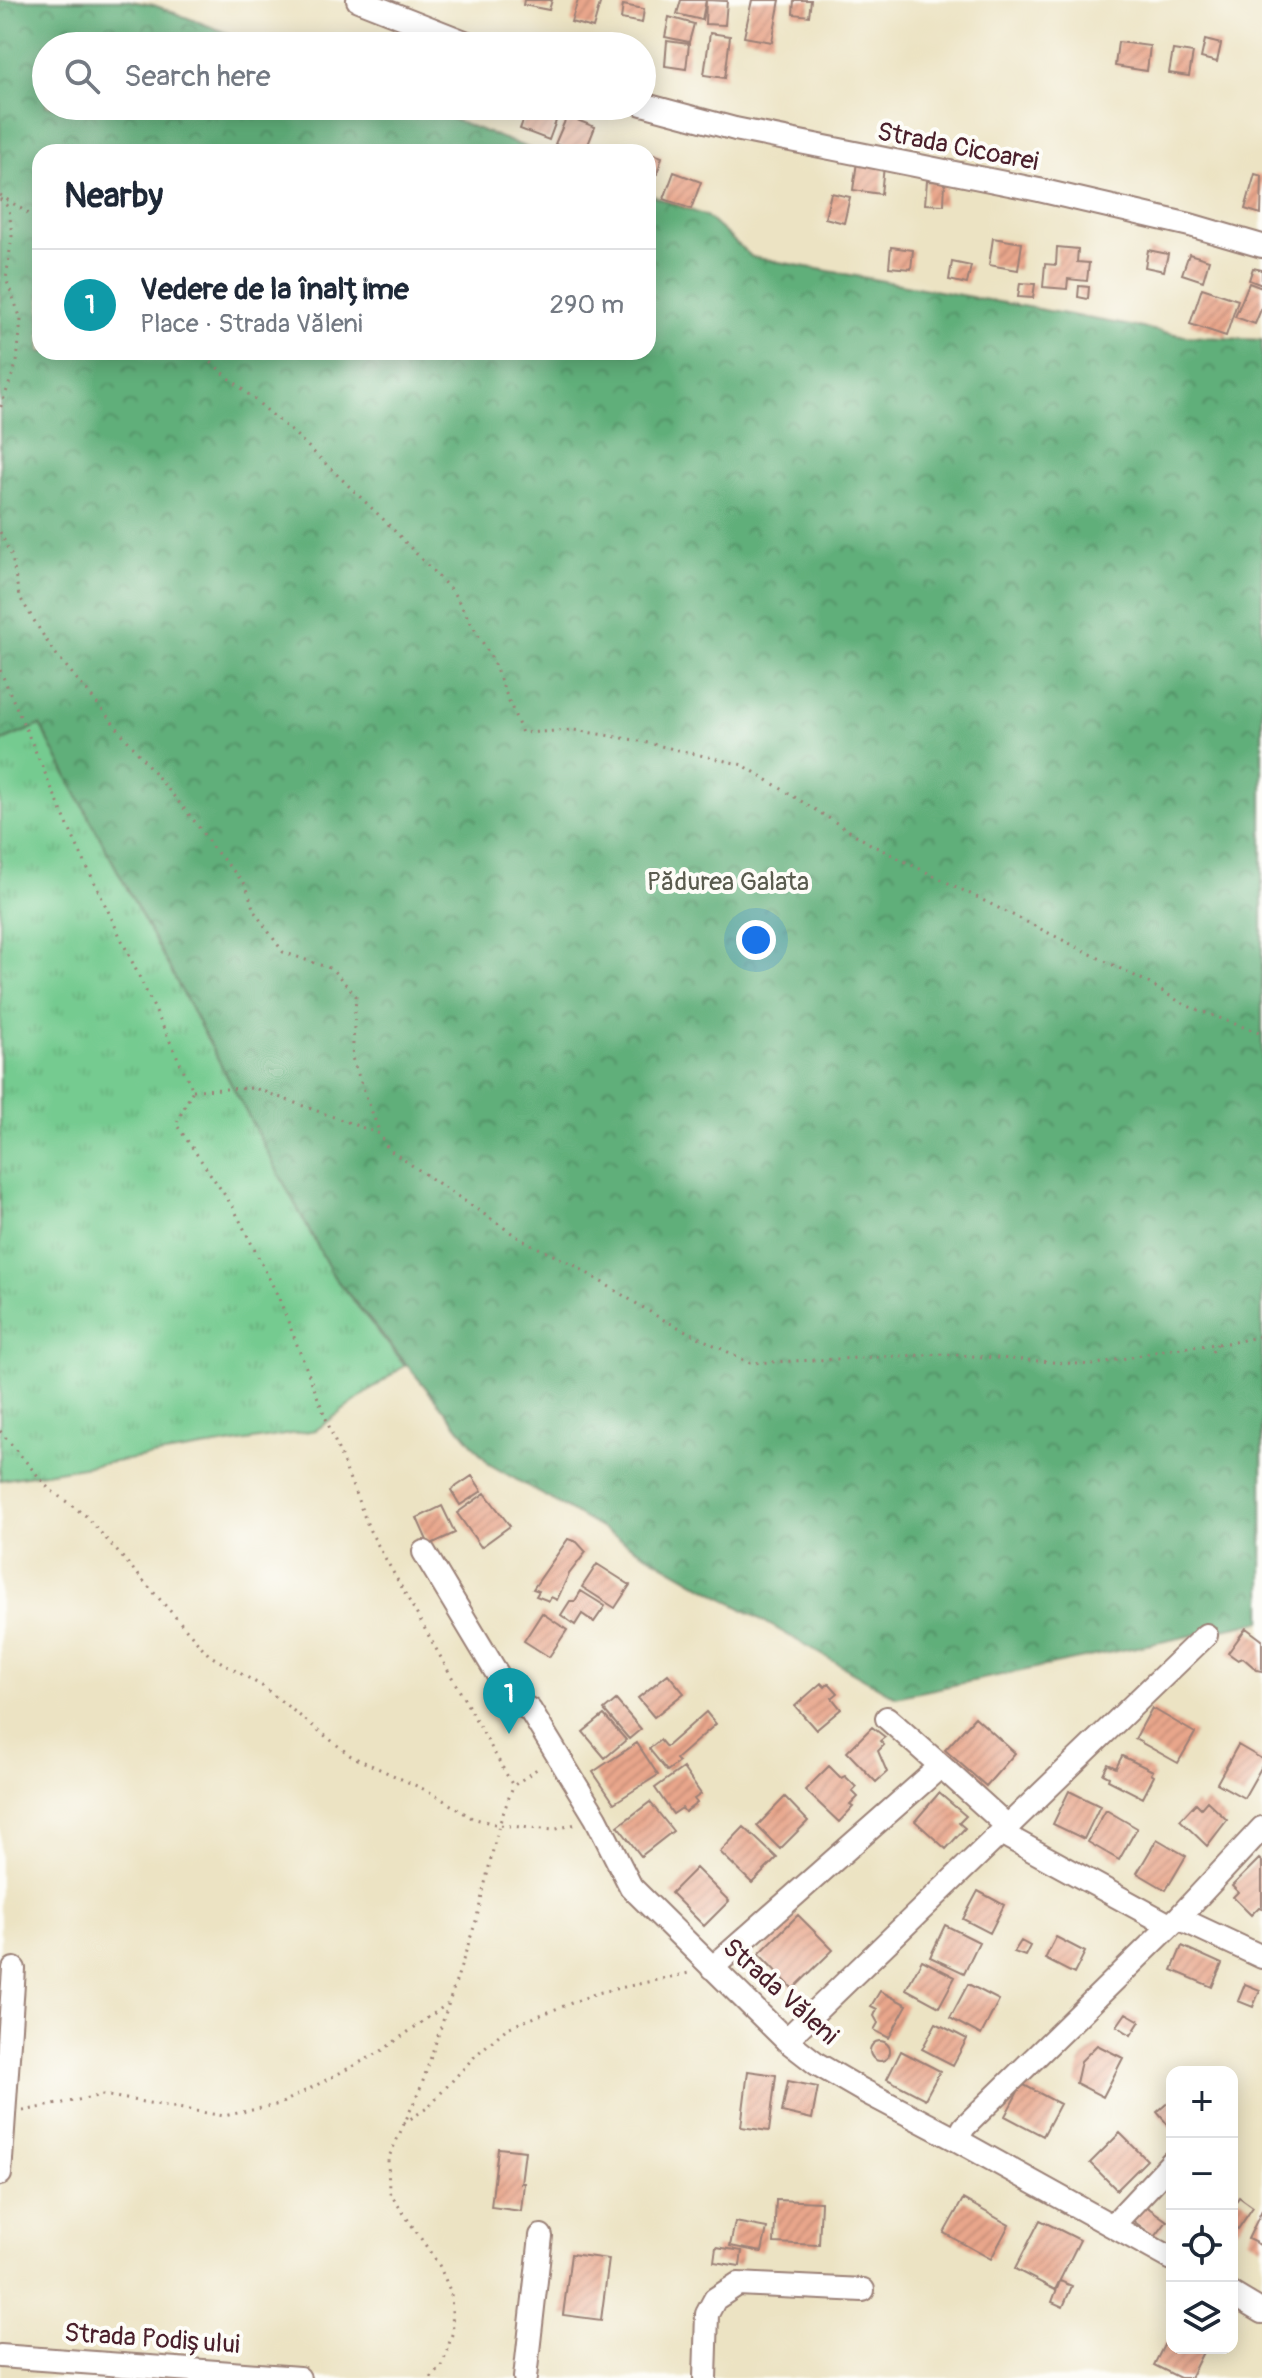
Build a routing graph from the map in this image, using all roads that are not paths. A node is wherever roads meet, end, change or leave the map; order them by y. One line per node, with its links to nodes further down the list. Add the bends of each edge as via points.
1 (358, 0): 2 (street)
2 (439, 32)
3 (656, 108): 4 (street, Strada Cicoarei, via 735,129 1039,190)
4 (1262, 246)
5 (424, 1552): 13 (street, Strada Văleni, via 513,1700 530,1710 631,1887)
6 (1206, 1635): 10 (street)
7 (887, 1718): 8 (street)
8 (941, 1766): 10 (street); 13 (street)
9 (1262, 1828): 11 (street)
10 (1006, 1829): 11 (street, via 1010,1838 1162,1921); 15 (street)
11 (1174, 1921): 12 (street, via 1185,1921); 16 (street, via 964,2127)
12 (1262, 1957)
13 (712, 1968): 15 (street, Strada Văleni)
14 (14, 1969): 18 (street)
15 (786, 2040): 16 (street, Strada Văleni, via 828,2071)
16 (957, 2140): 19 (street, Strada Văleni)
17 (1166, 2168): 19 (street)
18 (0, 2174)
19 (1113, 2225): 21 (street, Strada Văleni)
20 (541, 2236): 27 (street)
21 (1166, 2256)
22 (863, 2290): 28 (street, via 738,2284 715,2299 707,2314)
23 (1238, 2298): 24 (street)
24 (1262, 2312)
25 (0, 2356): 26 (street, Strada Podișului)
26 (285, 2377)
27 (525, 2378)
28 (705, 2378)

